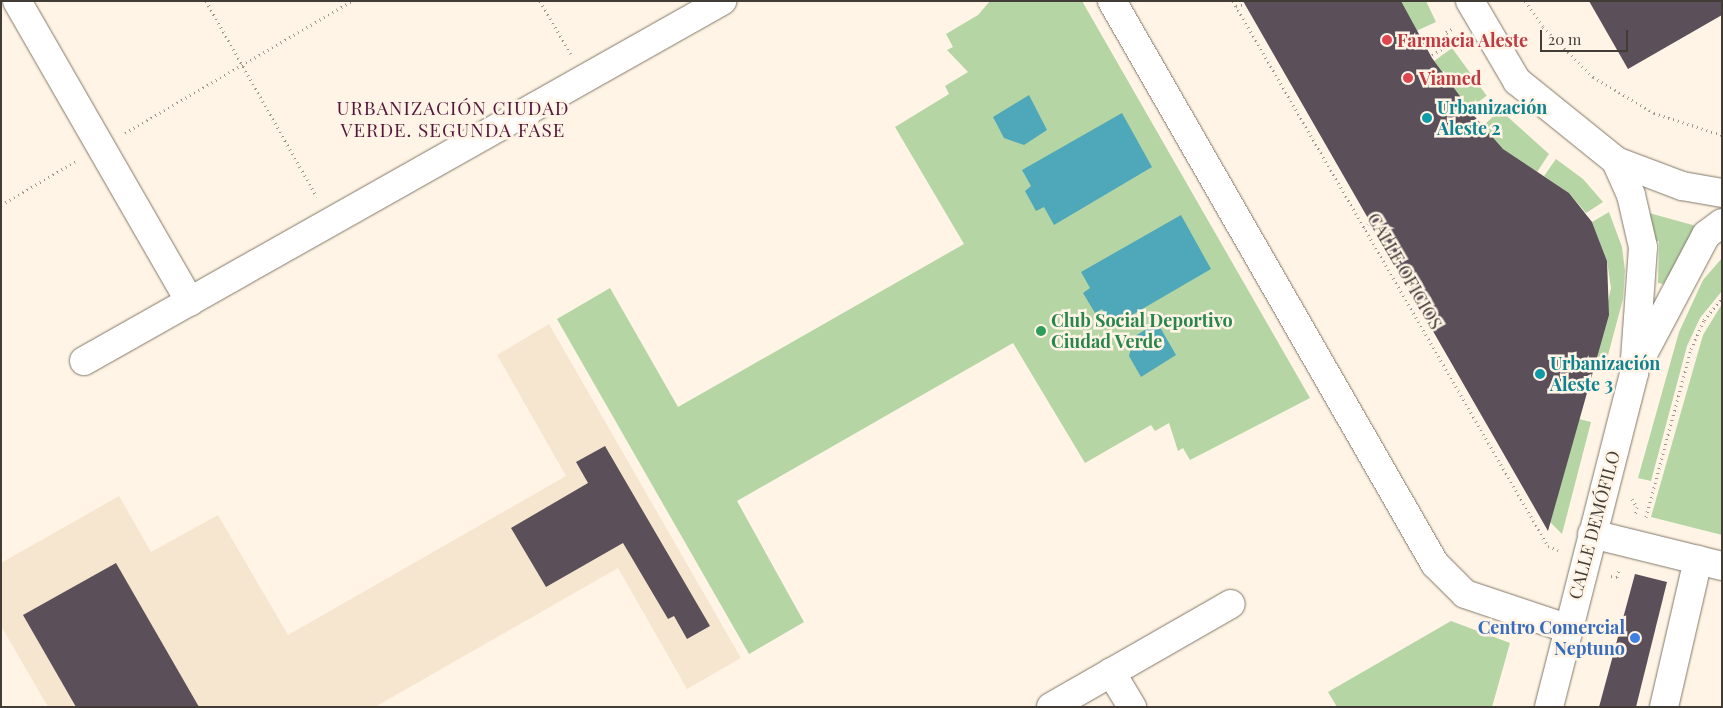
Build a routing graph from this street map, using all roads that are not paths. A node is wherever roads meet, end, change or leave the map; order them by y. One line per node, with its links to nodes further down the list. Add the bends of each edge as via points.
1 (722, 1): 8 (street)
2 (1112, 1): 14 (street, via 1435,564 1465,594)
3 (1470, 1): 5 (street, via 1517,81)
4 (15, 5): 8 (street)
5 (1616, 161): 6 (street, via 1682,186); 10 (street, via 1631,195 1643,247)
6 (1722, 192)
7 (1722, 223): 10 (street, via 1706,235)
8 (190, 302): 9 (street)
9 (84, 361)
10 (1634, 373): 11 (street, CALLE DEMÓFILO)
11 (1592, 534): 12 (street); 14 (street, CALLE DEMÓFILO)
12 (1710, 563): 19 (street)
13 (1231, 604): 15 (street)
14 (1566, 628): 18 (street, CALLE DEMÓFILO)
15 (1111, 672): 16 (street); 17 (street)
16 (1051, 707)
17 (1132, 707)
18 (1549, 707)
19 (1664, 707)

